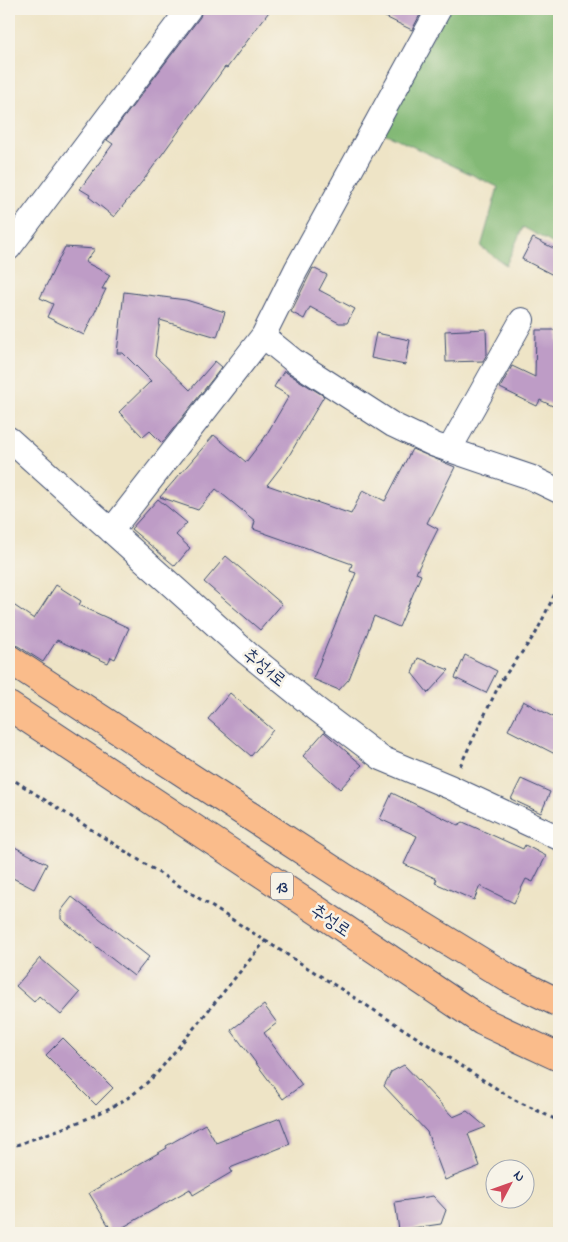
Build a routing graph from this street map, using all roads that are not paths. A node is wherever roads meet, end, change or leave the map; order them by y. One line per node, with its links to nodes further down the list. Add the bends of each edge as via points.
1 (190, 9): 3 (street)
2 (439, 9): 5 (street, via 296,270)
3 (9, 248)
4 (522, 320): 7 (street)
5 (264, 336): 7 (street, via 294,361 393,425); 9 (street)
6 (9, 439): 9 (street, 추성1로)
7 (450, 450): 8 (street, via 530,477)
8 (559, 491)
9 (111, 530): 12 (street, 추성1로, via 247,653 381,758)
10 (9, 660): 13 (main road, 13, via 345,878 508,978)
11 (9, 706): 14 (main road, 추성로 / 13, via 482,1021)
12 (559, 838)
13 (559, 1003)
14 (559, 1057)

